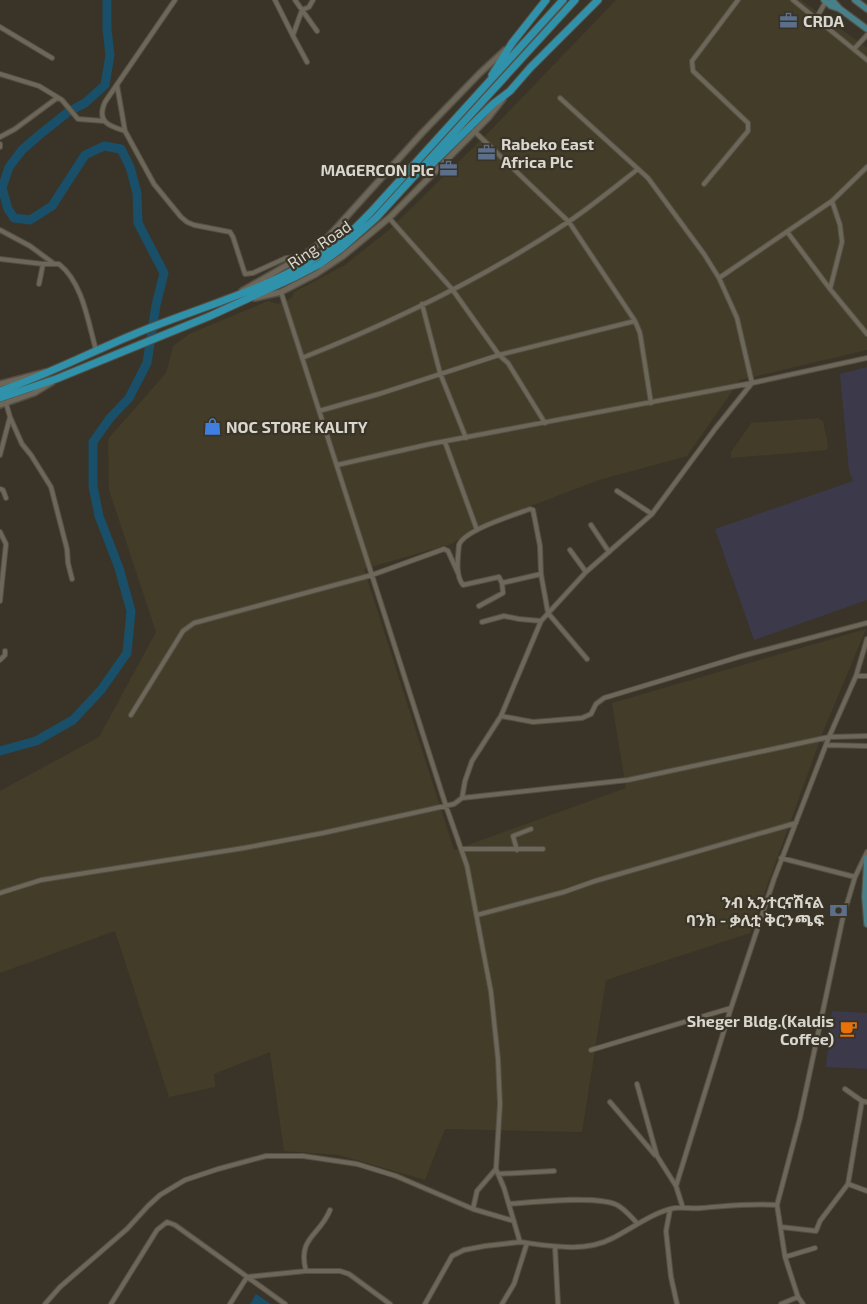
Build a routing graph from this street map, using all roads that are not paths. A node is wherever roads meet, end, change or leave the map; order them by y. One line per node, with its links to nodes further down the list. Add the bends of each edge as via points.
1 (175, 0): 27 (street)
2 (275, 0): 20 (street)
3 (295, 0): 13 (street)
4 (313, 0): 13 (street)
5 (546, 0): 21 (highway)
6 (563, 0): 28 (highway, Ring Road)
7 (575, 0): 38 (highway, Ring Road)
8 (598, 0): 29 (highway)
9 (738, 0): 39 (street, via 692,61 693,71 749,126)
10 (793, 0): 15 (street)
11 (827, 0): 15 (street); 17 (main road)
12 (856, 0): 14 (main road)
13 (302, 10): 18 (street); 20 (street)
14 (867, 10)
15 (816, 19): 22 (street)
16 (0, 26): 23 (street)
17 (867, 29)
18 (317, 31)
19 (867, 35): 22 (street)
20 (293, 36): 25 (street)
21 (512, 43): 28 (highway); 45 (street, via 435,120 342,223)
22 (854, 49): 24 (street)
23 (52, 58)
24 (867, 60)
25 (307, 62)
26 (0, 74): 30 (street, via 39,86)
27 (117, 85): 32 (street, via 103,107); 33 (street)
28 (485, 86): 54 (highway, Ring Road, via 371,212 342,239 294,270)
29 (510, 90): 34 (street); 38 (highway)
30 (57, 98): 32 (street, via 81,120); 35 (street)
31 (560, 98): 37 (street)
32 (104, 121): 33 (street)
33 (125, 131): 45 (street, via 154,184 181,217 194,225 230,232 246,274 286,258)
34 (474, 131): 41 (street); 42 (street)
35 (0, 137)
36 (867, 167): 40 (street)
37 (638, 169): 42 (street); 49 (street, via 648,178)
38 (410, 182): 55 (highway, Ring Road, via 342,248 298,276)
39 (704, 184)
40 (832, 201): 44 (street); 51 (street, via 842,242)
41 (389, 218): 52 (street); 53 (street, via 330,265)
42 (569, 222): 52 (street); 57 (street)
43 (0, 230): 47 (street)
44 (788, 233): 49 (street); 51 (street)
45 (301, 257): 54 (street)
46 (0, 259): 48 (street)
47 (53, 263): 48 (street); 59 (street, via 64,268 79,291)
48 (43, 264): 50 (street)
49 (719, 278): 65 (street, via 737,318)
50 (39, 284)
51 (830, 289): 58 (street)
52 (452, 290): 56 (street); 60 (street)
53 (282, 292): 55 (street); 61 (street)
54 (239, 294): 59 (highway, Ring Road)
55 (244, 301): 68 (highway, Ring Road)
56 (422, 304): 61 (street); 64 (street)
57 (635, 321): 60 (street); 69 (street, via 640,334)
58 (867, 334)
59 (97, 352): 63 (highway, Ring Road)
60 (499, 355): 64 (street); 72 (street, via 508,363)
61 (302, 358): 70 (street)
62 (867, 358): 65 (street)
63 (53, 370): 66 (street); 67 (highway, Ring Road)
64 (440, 373): 70 (street); 73 (street)
65 (752, 383): 69 (street); 80 (street)
66 (0, 384)
67 (0, 390)
68 (2, 402): 71 (street)
69 (650, 403): 72 (street)
70 (319, 411): 76 (street)
71 (10, 417): 75 (street); 90 (street, via 22,444 51,487)
72 (545, 423): 73 (street)
73 (466, 438): 74 (street)
74 (445, 442): 76 (street); 82 (street)
75 (0, 454)
76 (337, 465): 89 (street)
77 (0, 489): 79 (street)
78 (616, 491): 80 (street)
79 (6, 498)
80 (652, 514): 85 (street)
81 (591, 525): 85 (street)
82 (478, 530): 87 (street, via 460,541); 88 (street, via 532,509 540,546)
83 (0, 532): 92 (street, via 6,544)
84 (570, 550): 86 (street)
85 (609, 552): 86 (street)
86 (586, 572): 94 (street)
87 (458, 573): 89 (street, via 444,549); 91 (street, via 463,585 499,577)
88 (541, 574): 91 (street); 94 (street)
89 (372, 575): 104 (street, via 188,626); 111 (street)
90 (72, 580)
91 (502, 583): 93 (street, via 504,593)
92 (0, 601)
93 (479, 606)
94 (548, 613): 95 (street); 100 (street)
95 (541, 621): 96 (street, via 504,616); 105 (street)
96 (482, 622)
97 (867, 623): 105 (street, via 742,656 604,698 591,714 582,718 533,722)
98 (867, 639): 102 (street)
99 (5, 651): 101 (street)
100 (587, 659)
101 (0, 660)
102 (856, 676): 103 (street); 107 (street)
103 (867, 676)
104 (131, 715)
105 (501, 716): 110 (street, via 472,761)
106 (867, 736): 107 (street)
107 (829, 737): 108 (street); 110 (street, via 628,780)
108 (826, 745): 109 (street); 112 (street)
109 (867, 746)
110 (462, 798): 111 (street)
111 (446, 806): 114 (street); 121 (street, via 244,848 41,880)
112 (796, 823): 118 (street); 123 (street)
113 (531, 829): 116 (street, via 513,836)
114 (462, 849): 116 (street); 123 (street)
115 (543, 849): 116 (street)
116 (517, 850)
117 (867, 852): 120 (street)
118 (781, 858): 120 (street); 125 (street)
119 (867, 858): 122 (main road)
120 (855, 877): 140 (street)
121 (0, 893)
122 (866, 895): 124 (main road)
123 (478, 915): 133 (street, via 492,992 498,1060 500,1104)
124 (867, 924)
125 (731, 1008): 126 (street); 137 (street)
126 (591, 1050)
127 (637, 1084): 132 (street)
128 (845, 1089): 129 (street)
129 (862, 1101): 131 (street); 136 (street)
130 (610, 1102): 132 (street)
131 (867, 1102)
132 (657, 1156): 137 (street)
133 (496, 1169): 135 (street); 142 (street, via 477,1191)
134 (554, 1171): 135 (street)
135 (498, 1174): 139 (street)
136 (848, 1184): 138 (street); 147 (street, via 816,1231)
137 (676, 1186): 141 (street)
138 (867, 1191)
139 (509, 1204): 145 (street); 146 (street, via 563,1200 610,1202)
140 (777, 1205): 141 (street, via 761,1203); 147 (street)
141 (683, 1208): 144 (street)
142 (472, 1209): 145 (street); 157 (street, via 396,1176 357,1164 303,1156 266,1156 185,1180 160,1195)
143 (330, 1210): 153 (street, via 304,1250)
144 (670, 1210): 146 (street); 165 (street, via 666,1231)
145 (514, 1221): 148 (street)
146 (638, 1223): 150 (street, via 614,1238 592,1246)
147 (781, 1227): 152 (street)
148 (520, 1242): 149 (street); 162 (street, via 464,1250 452,1256)
149 (527, 1243): 150 (street); 163 (street, via 516,1277)
150 (555, 1247): 164 (street)
151 (815, 1248): 152 (street)
152 (785, 1257): 155 (street)
153 (306, 1271): 154 (street); 156 (street, via 349,1274)
154 (247, 1277): 158 (street, via 167,1222 157,1230); 159 (street); 160 (street)
155 (798, 1297): 166 (street); 167 (street)
156 (385, 1302): 161 (street)
157 (45, 1304)
158 (111, 1304)
159 (230, 1304)
160 (285, 1304)
161 (390, 1304)
162 (425, 1304)
163 (502, 1304)
164 (558, 1304)
165 (677, 1304)
166 (781, 1304)
167 (803, 1304)

